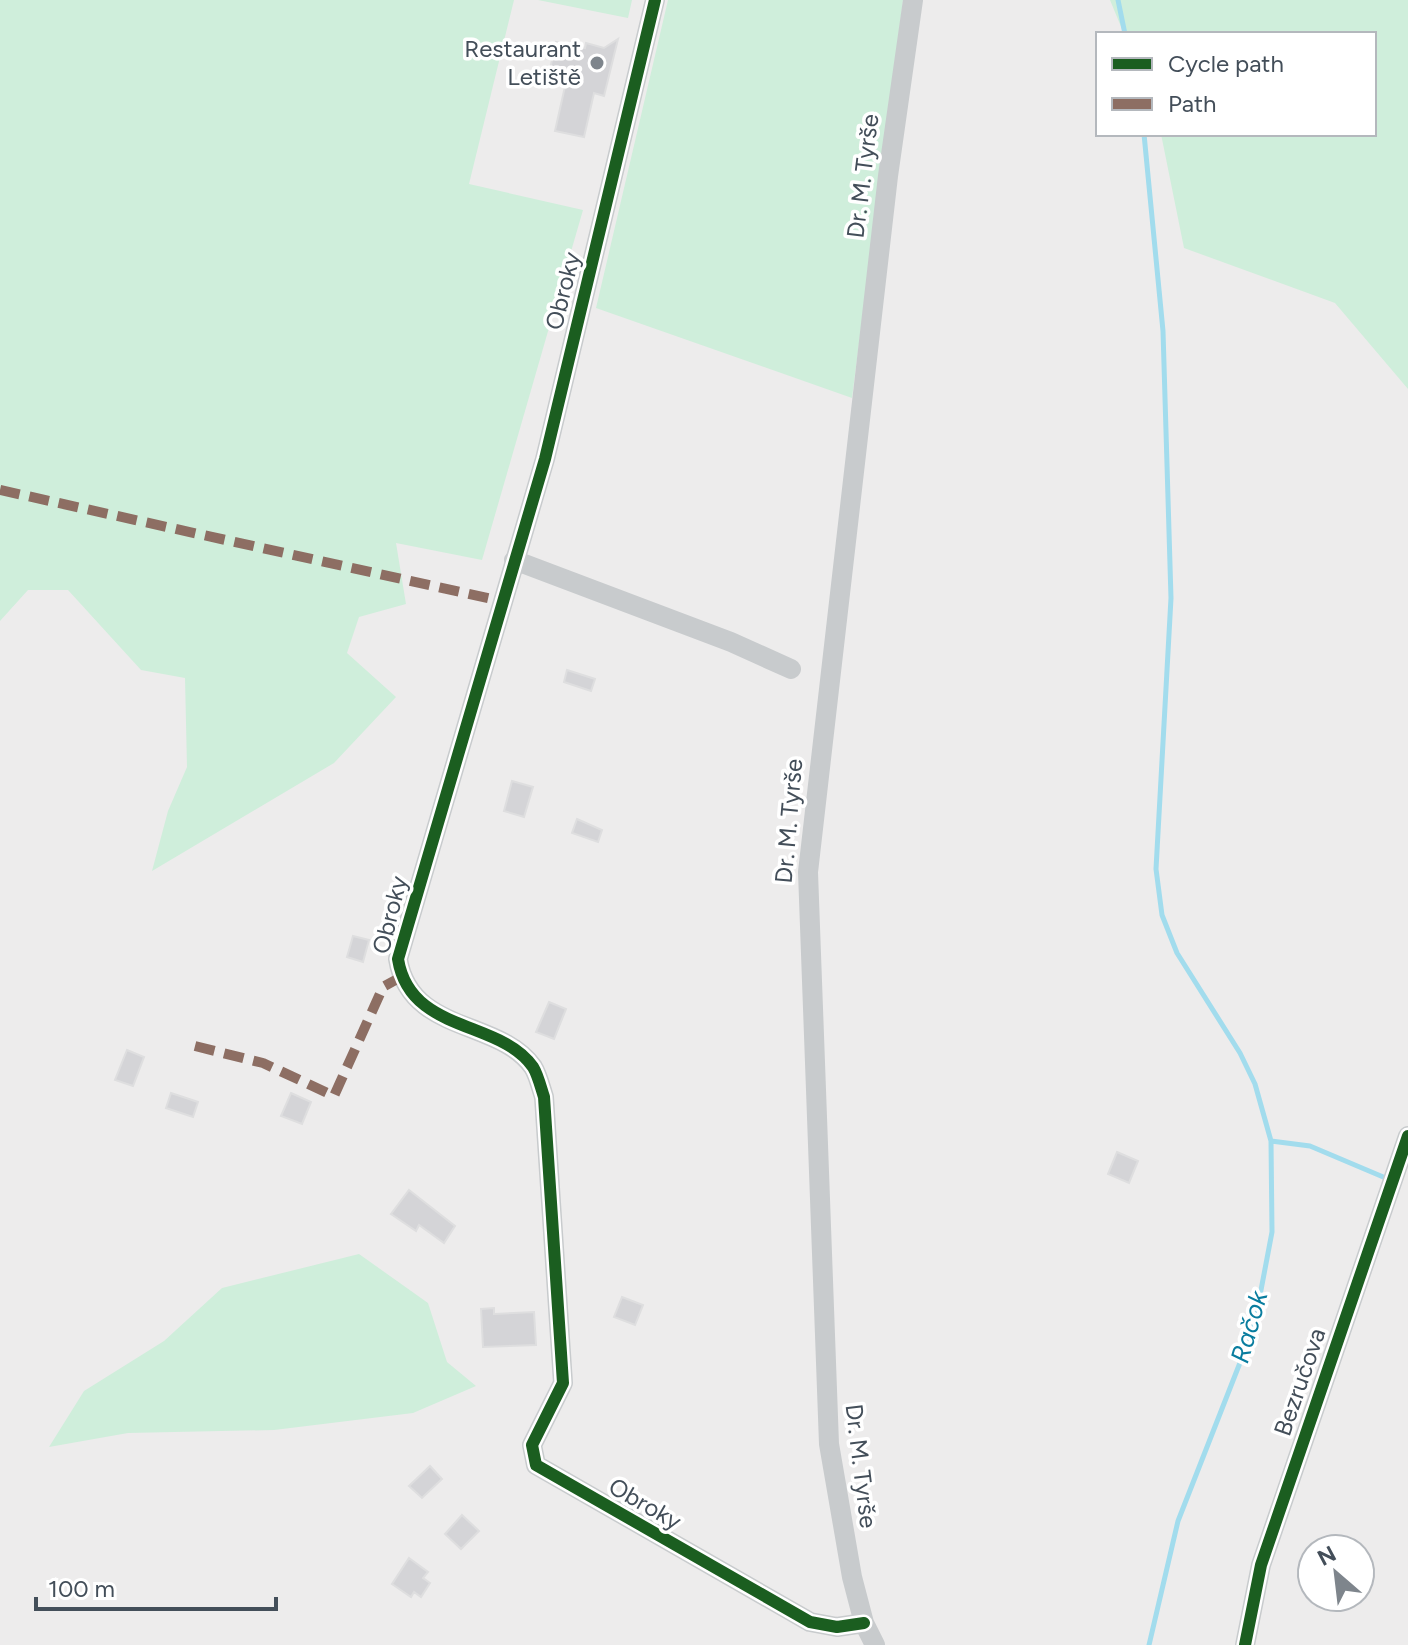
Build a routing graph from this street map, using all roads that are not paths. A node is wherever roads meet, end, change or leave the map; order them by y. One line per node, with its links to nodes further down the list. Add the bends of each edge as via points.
1 (655, 0): 3 (street, Obroky, via 545,459)
2 (913, 0): 6 (street, Dr. M. Tyrše, via 808,872 829,1444)
3 (514, 560): 4 (street); 6 (street, Obroky, via 398,959 402,982 424,1006 514,1051 533,1067 544,1097 563,1383 532,1445 536,1465 810,1622 837,1627)
4 (791, 669)
5 (1407, 1145): 8 (street, Bezručova, via 1261,1565)
6 (864, 1623): 7 (street, Dr. M. Tyrše)
7 (875, 1645)
8 (1245, 1645)

